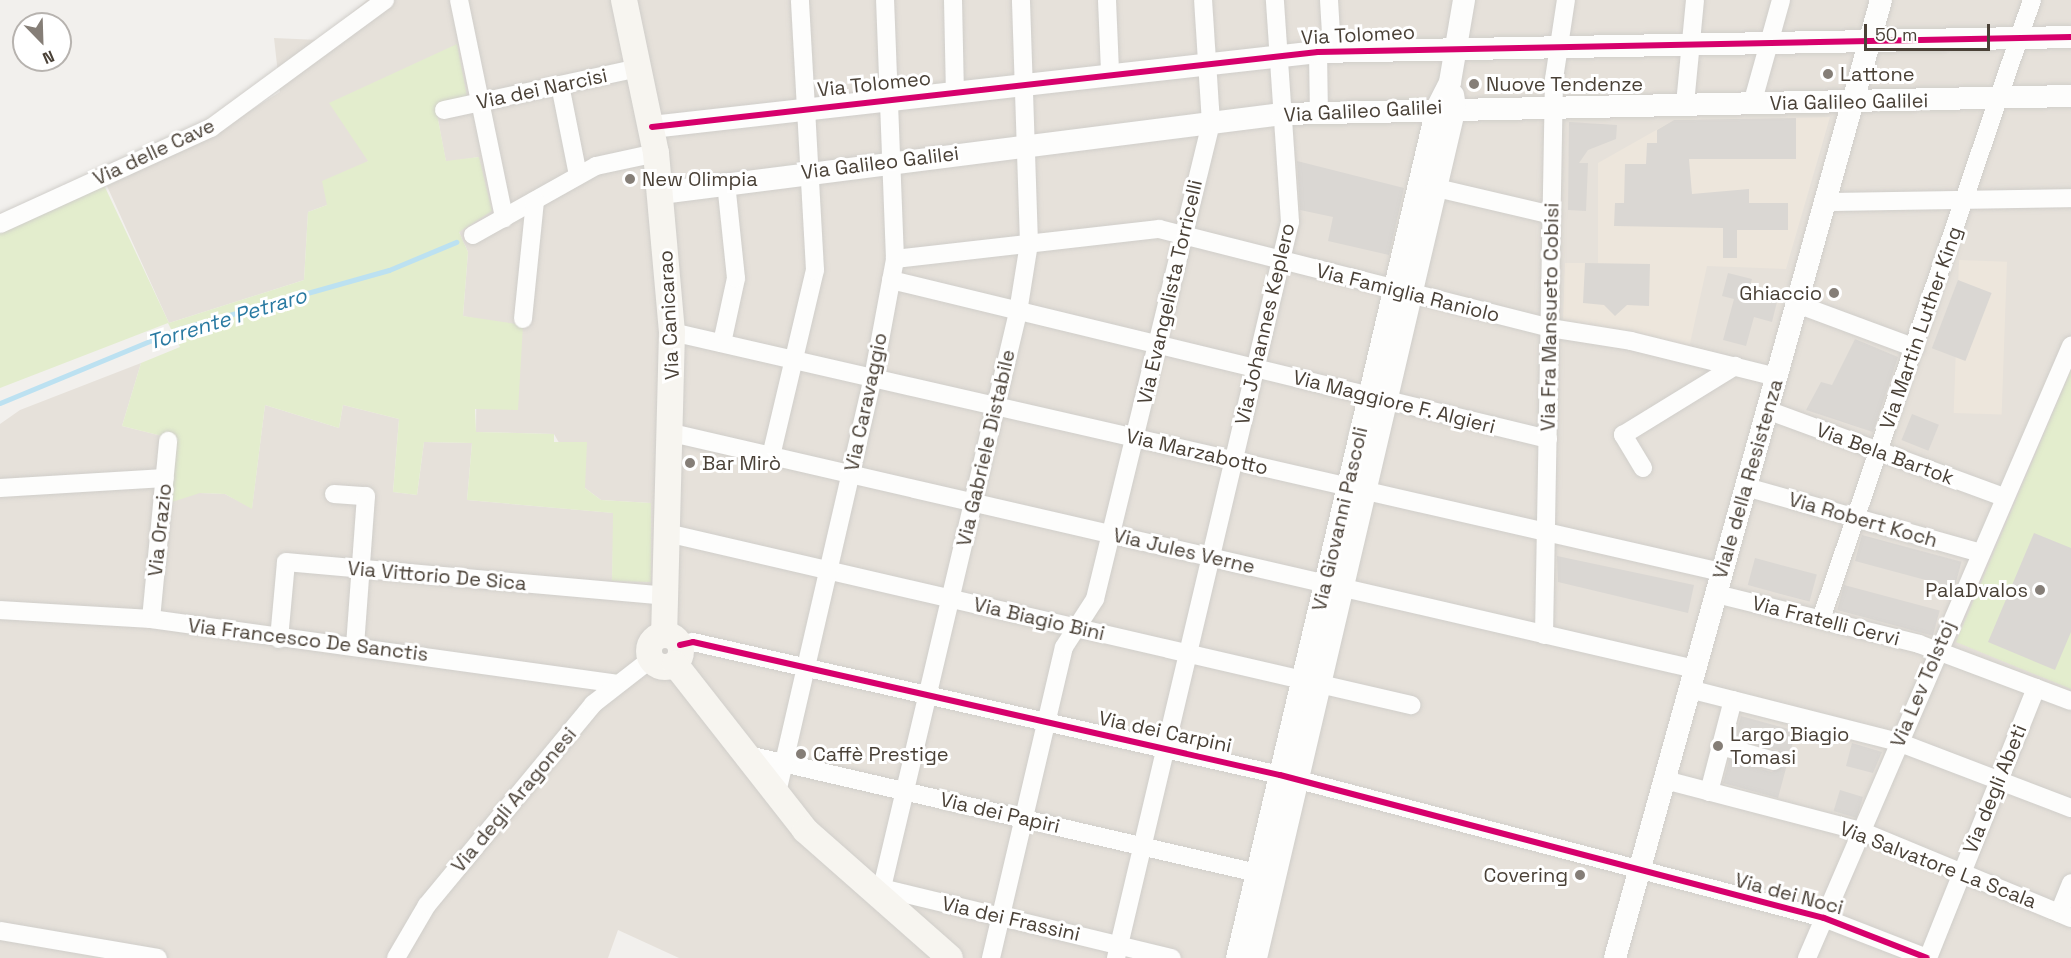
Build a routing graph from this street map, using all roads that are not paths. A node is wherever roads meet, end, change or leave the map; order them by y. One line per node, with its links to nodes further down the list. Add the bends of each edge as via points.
1 (385, 0): 62 (street, Via delle Cave, via 211,128)
2 (459, 0): 36 (street)
3 (624, 0): 28 (main road, Via Canicarao)
4 (800, 0): 42 (street)
5 (885, 0): 35 (street, Via Caravaggio)
6 (952, 0): 32 (street)
7 (1021, 0): 30 (street, Via Gabriele Distabile)
8 (1107, 0): 29 (street)
9 (1203, 0): 27 (street, Via Evangelista Torricelli)
10 (1275, 0): 26 (street, Via Johannes Keplero)
11 (1329, 0): 25 (street)
12 (1464, 0): 23 (street, Via Giovanni Pascoli)
13 (1566, 0): 24 (street, Via Fra Mansueto Cobisi)
14 (1695, 0): 22 (street)
15 (1781, 0): 20 (street)
16 (1881, 0): 21 (street, Viale della Resistenza)
17 (2032, 0): 19 (street, Via Martin Luther King)
18 (2071, 37): 19 (street, Via Tolomeo)
19 (2021, 38): 21 (street, Via Tolomeo); 34 (street, Via Martin Luther King)
20 (1770, 42): 21 (street, Via Tolomeo); 22 (street, Via Tolomeo); 39 (street)
21 (1870, 42): 37 (street, Viale della Resistenza)
22 (1691, 44): 24 (street, Via Tolomeo); 38 (street)
23 (1456, 46): 24 (street, Via Tolomeo); 25 (street, Via Tolomeo); 41 (street, Via Giovanni Pascoli)
24 (1558, 46): 40 (street, Via Fra Mansueto Cobisi)
25 (1325, 52): 26 (street, Via Tolomeo); 44 (street)
26 (1278, 56): 27 (street, Via Tolomeo); 45 (street, Via Johannes Keplero)
27 (1206, 62): 29 (street, Via Tolomeo); 46 (street, Via Evangelista Torricelli)
28 (639, 68): 31 (street, Via dei Narcisi); 47 (main road, Via Canicarao)
29 (1110, 73): 30 (street, Via Tolomeo)
30 (1022, 83): 32 (street, Via Tolomeo); 48 (street, Via Gabriele Distabile)
31 (560, 85): 36 (street, Via dei Narcisi); 52 (street)
32 (955, 92): 35 (street, Via Tolomeo)
33 (2071, 96): 34 (street, Via Galileo Galilei)
34 (2003, 98): 37 (street, Via Galileo Galilei); 57 (street, Via Martin Luther King)
35 (889, 99): 42 (street, Via Tolomeo); 50 (street, Via Caravaggio)
36 (482, 102): 43 (street, Via dei Narcisi); 61 (street)
37 (1853, 102): 39 (street, Via Galileo Galilei); 59 (street, Viale della Resistenza)
38 (1685, 104): 39 (street, Via Galileo Galilei); 40 (street, Via Galileo Galilei)
39 (1752, 104)
40 (1554, 105): 41 (street, Via Galileo Galilei); 60 (street, Via Fra Mansueto Cobisi)
41 (1446, 107): 44 (street, Via Galileo Galilei); 54 (street, Via Giovanni Pascoli); 69 (street, Via Giovanni Pascoli)
42 (804, 108): 47 (street, Via Tolomeo); 51 (street)
43 (444, 110)
44 (1319, 113): 45 (street, Via Galileo Galilei)
45 (1282, 114): 46 (street, Via Galileo Galilei); 67 (street, Via Johannes Keplero, via 1290,222)
46 (1211, 123): 48 (street, Via Galileo Galilei); 64 (street, Via Evangelista Torricelli)
47 (652, 127): 49 (main road, Via Canicarao)
48 (1024, 146): 50 (street, Via Galileo Galilei); 65 (street, Via Gabriele Distabile)
49 (656, 153): 52 (street); 55 (main road, Via Canicarao)
50 (891, 160): 51 (street, Via Galileo Galilei); 66 (street, Via Caravaggio)
51 (807, 172): 53 (street, Via Galileo Galilei); 79 (street, via 815,270)
52 (578, 176): 58 (street)
53 (726, 183): 55 (street, Via Galileo Galilei); 75 (street, via 736,278)
54 (1437, 189): 60 (street); 69 (street, Via Giovanni Pascoli)
55 (661, 193): 74 (main road, Via Canicarao)
56 (2071, 198): 57 (street)
57 (1965, 199): 59 (street); 78 (street, Via Martin Luther King)
58 (535, 201): 61 (street); 72 (street)
59 (1825, 202): 70 (street, Viale della Resistenza)
60 (1552, 216): 73 (street, Via Fra Mansueto Cobisi)
61 (504, 218): 63 (street)
62 (0, 224)
63 (473, 235)
64 (1184, 238): 65 (street, Via Famiglia Raniolo, via 1159,229); 67 (street, Via Famiglia Raniolo); 76 (street, Via Evangelista Torricelli)
65 (1029, 243): 66 (street, Via Famiglia Raniolo); 71 (street, Via Gabriele Distabile)
66 (895, 259): 68 (street, Via Caravaggio)
67 (1280, 261): 69 (street, Via Famiglia Raniolo); 81 (street, Via Johannes Keplero)
68 (891, 280): 71 (street, Via Maggiore F. Algieri); 83 (street, Via Caravaggio)
69 (1403, 293): 73 (street, Via Famiglia Raniolo); 84 (street, Via Giovanni Pascoli)
70 (1797, 304): 78 (street); 82 (street, Viale della Resistenza)
71 (1018, 312): 76 (street, Via Maggiore F. Algieri); 85 (street, Via Gabriele Distabile)
72 (523, 318)
73 (1550, 328): 80 (street, Via Famiglia Raniolo); 89 (street, Via Fra Mansueto Cobisi)
74 (672, 332): 75 (street, Via Marzabotto); 87 (main road, Via Canicarao)
75 (722, 343): 79 (street, Via Marzabotto)
76 (1158, 345): 81 (street, Via Maggiore F. Algieri); 88 (street, Via Evangelista Torricelli)
77 (2071, 346): 101 (street, Via Lev Tolstoj)
78 (1916, 348): 91 (street, Via Martin Luther King)
79 (792, 359): 83 (street, Via Marzabotto); 92 (street)
80 (1735, 366): 82 (street, Via Famiglia Raniolo); 94 (street, via 1623,435)
81 (1256, 367): 84 (street, Via Maggiore F. Algieri); 93 (street, Via Johannes Keplero)
82 (1776, 377): 86 (street, Viale della Resistenza)
83 (873, 378): 85 (street, Via Marzabotto); 95 (street, Via Caravaggio)
84 (1378, 398): 89 (street, Via Maggiore F. Algieri); 99 (street, Via Giovanni Pascoli)
85 (996, 405): 88 (street, Via Marzabotto); 102 (street, Via Gabriele Distabile)
86 (1767, 410): 91 (street, Via Bela Bartok); 97 (street, Viale della Resistenza)
87 (672, 433): 92 (street, Via Jules Verne); 105 (main road, Via Canicarao)
88 (1135, 438): 93 (street, Via Marzabotto); 106 (street, Via Evangelista Torricelli)
89 (1548, 439): 104 (street, Via Fra Mansueto Cobisi)
90 (168, 441): 96 (street, Via Orazio)
91 (1878, 451): 101 (street, Via Bela Bartok); 103 (street, Via Martin Luther King)
92 (771, 456): 95 (street, Via Jules Verne)
93 (1234, 460): 99 (street, Via Marzabotto); 108 (street, Via Johannes Keplero)
94 (1643, 468)
95 (850, 475): 102 (street, Via Jules Verne); 110 (street, Via Caravaggio)
96 (165, 478): 98 (street); 117 (street, Via Orazio)
97 (1746, 487): 103 (street, Via Robert Koch); 111 (street, Viale della Resistenza)
98 (0, 488)
99 (1357, 489): 104 (street, Via Marzabotto); 112 (street, Via Giovanni Pascoli)
100 (334, 494): 109 (street, via 366,496)
101 (2003, 497): 107 (street, Via Lev Tolstoj)
102 (972, 502): 106 (street, Via Jules Verne); 115 (street, Via Gabriele Distabile)
103 (1855, 518): 107 (street, Via Robert Koch); 118 (street, Via Martin Luther King)
104 (1546, 532): 111 (street, Via Marzabotto); 120 (street, Via Fra Mansueto Cobisi)
105 (667, 533): 110 (street, Via Biagio Bini); 114 (main road, Via Canicarao)
106 (1111, 534): 108 (street, Via Jules Verne); 119 (street, Via Evangelista Torricelli, via 1095,599)
107 (1981, 553): 123 (street, Via Lev Tolstoj)
108 (1211, 557): 112 (street, Via Jules Verne); 125 (street, Via Johannes Keplero)
109 (361, 569): 114 (street, Via Vittorio De Sica); 121 (street, Via Vittorio De Sica, via 286,562); 122 (street)
110 (827, 570): 115 (street, Via Biagio Bini); 126 (street, Via Caravaggio)
111 (1721, 572): 113 (street, Viale della Resistenza)
112 (1334, 586): 120 (street, Via Jules Verne); 128 (street, Via Giovanni Pascoli)
113 (1716, 594): 118 (street, Via Fratelli Cervi); 127 (street, Viale della Resistenza)
114 (664, 596): 124 (main road, Via Canicarao)
115 (951, 599): 119 (street, Via Biagio Bini); 131 (street, Via Gabriele Distabile)
116 (0, 610): 117 (street, Via Francesco De Sanctis)
117 (151, 619): 121 (street, Via Francesco De Sanctis)
118 (1821, 619): 123 (street, Via Fratelli Cervi)
119 (1074, 627): 125 (street, Via Biagio Bini); 135 (street, Via Evangelista Torricelli)
120 (1544, 635): 127 (street, Via Jules Verne)
121 (279, 639): 122 (street, Via Francesco De Sanctis)
122 (355, 648): 129 (street, Via Francesco De Sanctis)
123 (1937, 650): 130 (street, Via Fratelli Cervi); 136 (street, Via Lev Tolstoj)
124 (668, 651): 126 (street, Via dei Carpini, via 693,642); 129 (street, Via degli Aragonesi); 139 (main road)
125 (1187, 653): 128 (street, Via Biagio Bini); 138 (street, Via Johannes Keplero)
126 (805, 669): 131 (street, Via dei Carpini); 141 (street, Via Caravaggio)
127 (1692, 679): 132 (street, Via Jules Verne); 143 (street, Viale della Resistenza)
128 (1311, 682): 134 (street, Via Biagio Bini); 142 (street, Via Giovanni Pascoli)
129 (615, 683): 163 (street, Via degli Aragonesi, via 427,905)
130 (2036, 688): 133 (street, Via Fratelli Cervi); 144 (street, Via degli Abeti)
131 (929, 696): 135 (street, Via dei Carpini); 145 (street, Via Gabriele Distabile)
132 (1733, 700): 136 (street, Via Jules Verne); 137 (street)
133 (2071, 701)
134 (1411, 705)
135 (1046, 722): 138 (street, Via dei Carpini); 149 (street, Via Evangelista Torricelli)
136 (1898, 742): 144 (street, Via Jules Verne); 150 (street, Via Lev Tolstoj)
137 (1721, 746): 140 (street); 146 (street)
138 (1164, 748): 142 (street, Via dei Carpini); 151 (street, Via Johannes Keplero)
139 (742, 753): 141 (street, Via dei Papiri); 147 (main road)
140 (1774, 761)
141 (782, 763): 145 (street, Via dei Papiri); 147 (street, Via Caravaggio)
142 (1289, 777): 152 (street, Via dei Carpini); 154 (street, Via Giovanni Pascoli)
143 (1665, 780): 146 (street, Via Salvatore La Scala); 152 (street, Viale della Resistenza)
144 (1999, 781): 148 (street, Via Jules Verne); 153 (street, Via degli Abeti)
145 (907, 792): 149 (street, Via dei Papiri); 156 (street, Via Gabriele Distabile)
146 (1709, 792): 150 (street, Via Salvatore La Scala)
147 (776, 797): 156 (main road, via 832,857)
148 (2071, 808)
149 (1024, 819): 151 (street, Via dei Papiri); 158 (street, Via Evangelista Torricelli)
150 (1861, 831): 153 (street, Via Salvatore La Scala); 159 (street, Via Lev Tolstoj)
151 (1142, 846): 154 (street, Via dei Papiri); 161 (street, Via Johannes Keplero)
152 (1639, 872): 159 (street, Via dei Noci); 169 (street, Viale della Resistenza)
153 (1962, 873): 157 (street, Via Salvatore La Scala); 171 (street, Via degli Abeti)
154 (1266, 875): 167 (street, Via Giovanni Pascoli); 168 (street, Via Giovanni Pascoli)
155 (2071, 883): 157 (street)
156 (883, 893): 158 (street, Via dei Frassini); 164 (main road)
157 (2065, 915)
158 (1001, 917): 161 (street, Via dei Frassini); 165 (street, Via Evangelista Torricelli)
159 (1824, 918): 170 (street, Via Lev Tolstoj); 171 (street, Via dei Noci)
160 (0, 931): 162 (street)
161 (1117, 952): 166 (street, Via dei Frassini)
162 (158, 958)
163 (396, 958)
164 (950, 958)
165 (991, 958)
166 (1172, 958)
167 (1237, 958)
168 (1256, 958)
169 (1615, 958)
170 (1807, 958)
171 (1928, 958)

